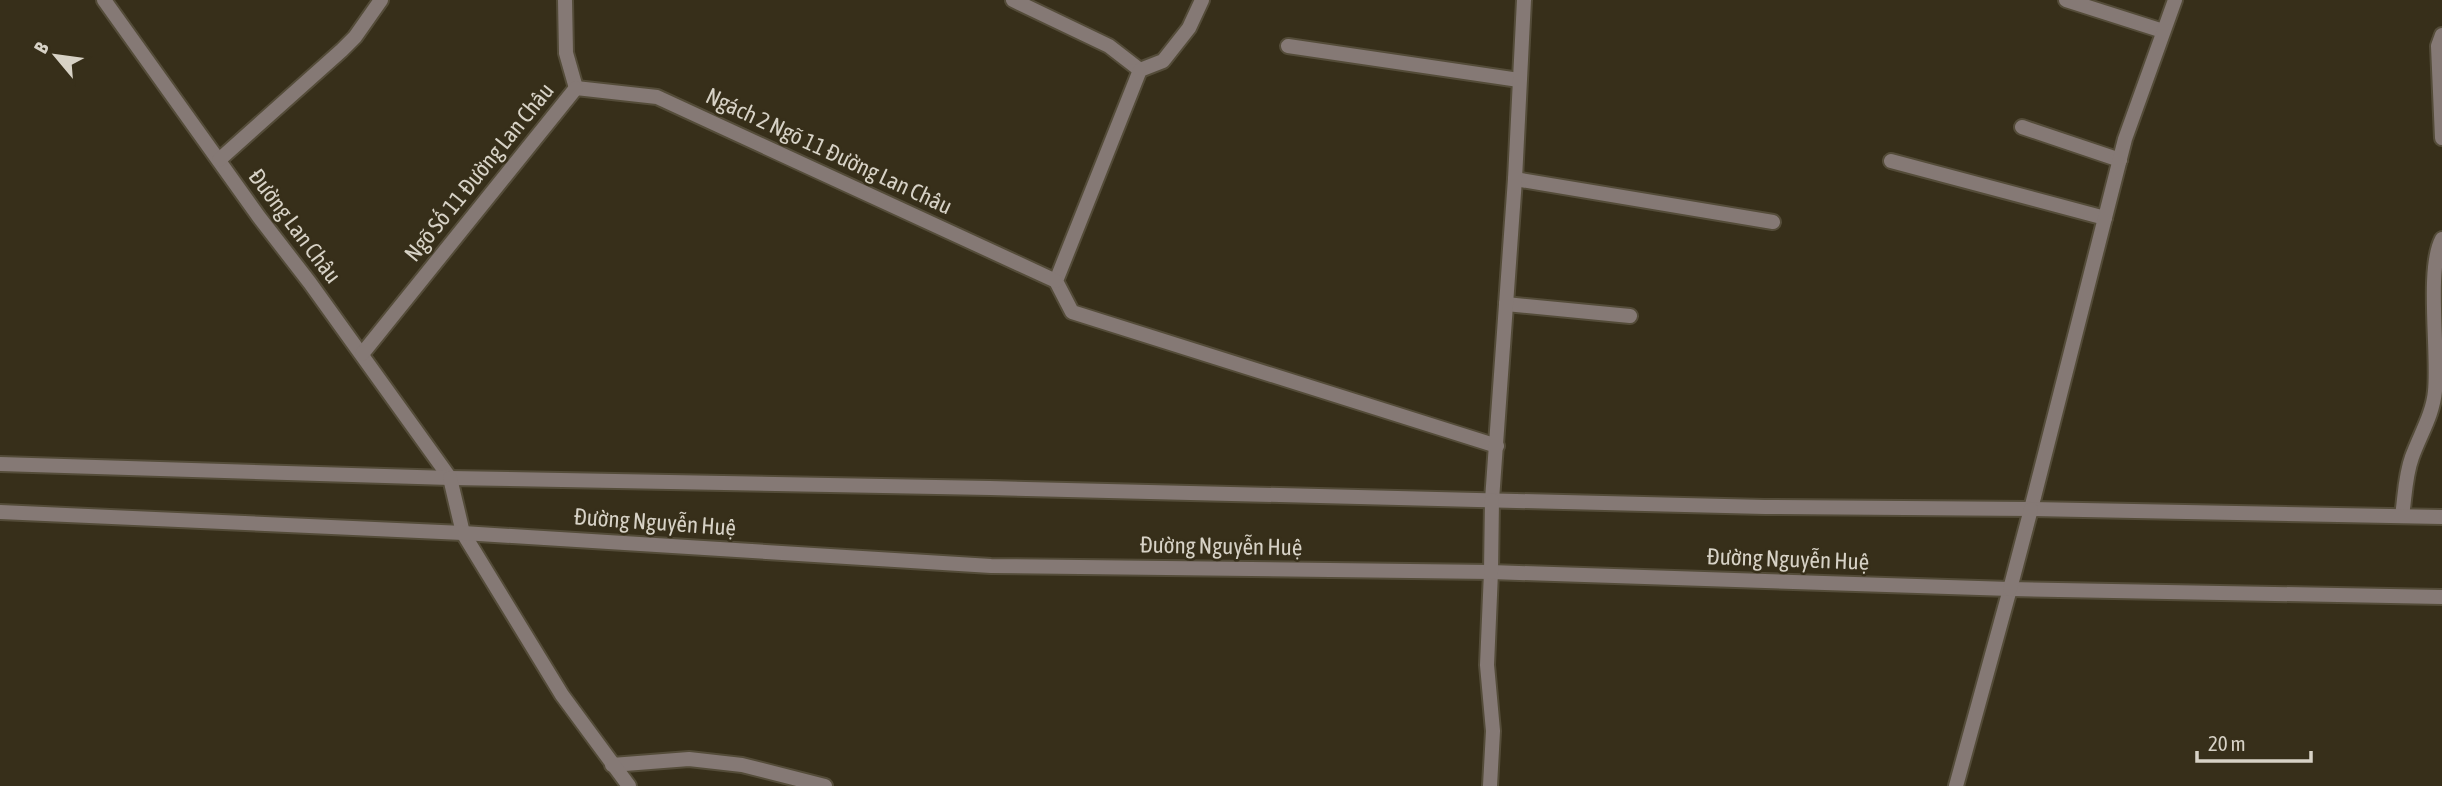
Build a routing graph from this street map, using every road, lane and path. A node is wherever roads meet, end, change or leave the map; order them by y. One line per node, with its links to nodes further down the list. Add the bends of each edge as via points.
1 (104, 0): 17 (street, Đường Lan Châu)
2 (382, 0): 17 (street, via 348,43)
3 (565, 0): 14 (street, Ngõ Số 11 Đường Lan Châu, via 566,53)
4 (1013, 0): 12 (street, via 1109,46)
5 (1202, 0): 12 (street, via 1189,28 1163,61)
6 (1524, 0): 13 (street)
7 (2066, 0): 9 (street)
8 (2175, 0): 9 (street)
9 (2163, 31): 18 (street)
10 (2442, 35): 16 (street, via 2438,46)
11 (1288, 46): 13 (street)
12 (1140, 70): 24 (street)
13 (1519, 80): 20 (street)
14 (576, 88): 24 (street, Ngách 2 Ngõ 11 Đường Lan Châu, via 656,97); 27 (street, Ngõ Số 11 Đường Lan Châu)
15 (2022, 127): 18 (street)
16 (2442, 138)
17 (219, 160): 27 (street, Đường Lan Châu)
18 (2120, 160): 21 (street)
19 (1891, 161): 21 (street)
20 (1515, 179): 22 (street); 25 (street)
21 (2105, 218): 32 (street)
22 (1773, 222)
23 (2442, 239): 34 (street, via 2435,271 2435,392 2407,477)
24 (1056, 281): 28 (street, via 1072,312)
25 (1506, 304): 26 (street); 28 (street)
26 (1630, 316)
27 (362, 354): 30 (street, Đường Lan Châu)
28 (1497, 446): 31 (street)
29 (0, 464): 30 (street, Đường Nguyễn Huệ)
30 (450, 478): 31 (street, Đường Nguyễn Huệ); 36 (street)
31 (1492, 500): 32 (street, Đường Nguyễn Huệ); 37 (street)
32 (2031, 509): 34 (street, Đường Nguyễn Huệ); 38 (street)
33 (0, 512): 36 (street, Đường Nguyễn Huệ)
34 (2402, 516): 35 (street, Đường Nguyễn Huệ)
35 (2442, 517)
36 (463, 533): 37 (street, Đường Nguyễn Huệ, via 991,566); 40 (street, via 562,695)
37 (1491, 572): 38 (street, Đường Nguyễn Huệ); 43 (street, via 1487,665 1493,731)
38 (2010, 589): 39 (street, Đường Nguyễn Huệ); 44 (street)
39 (2442, 597)
40 (612, 765): 41 (street); 42 (street, via 715,762)
41 (629, 786)
42 (825, 786)
43 (1490, 786)
44 (1956, 786)

